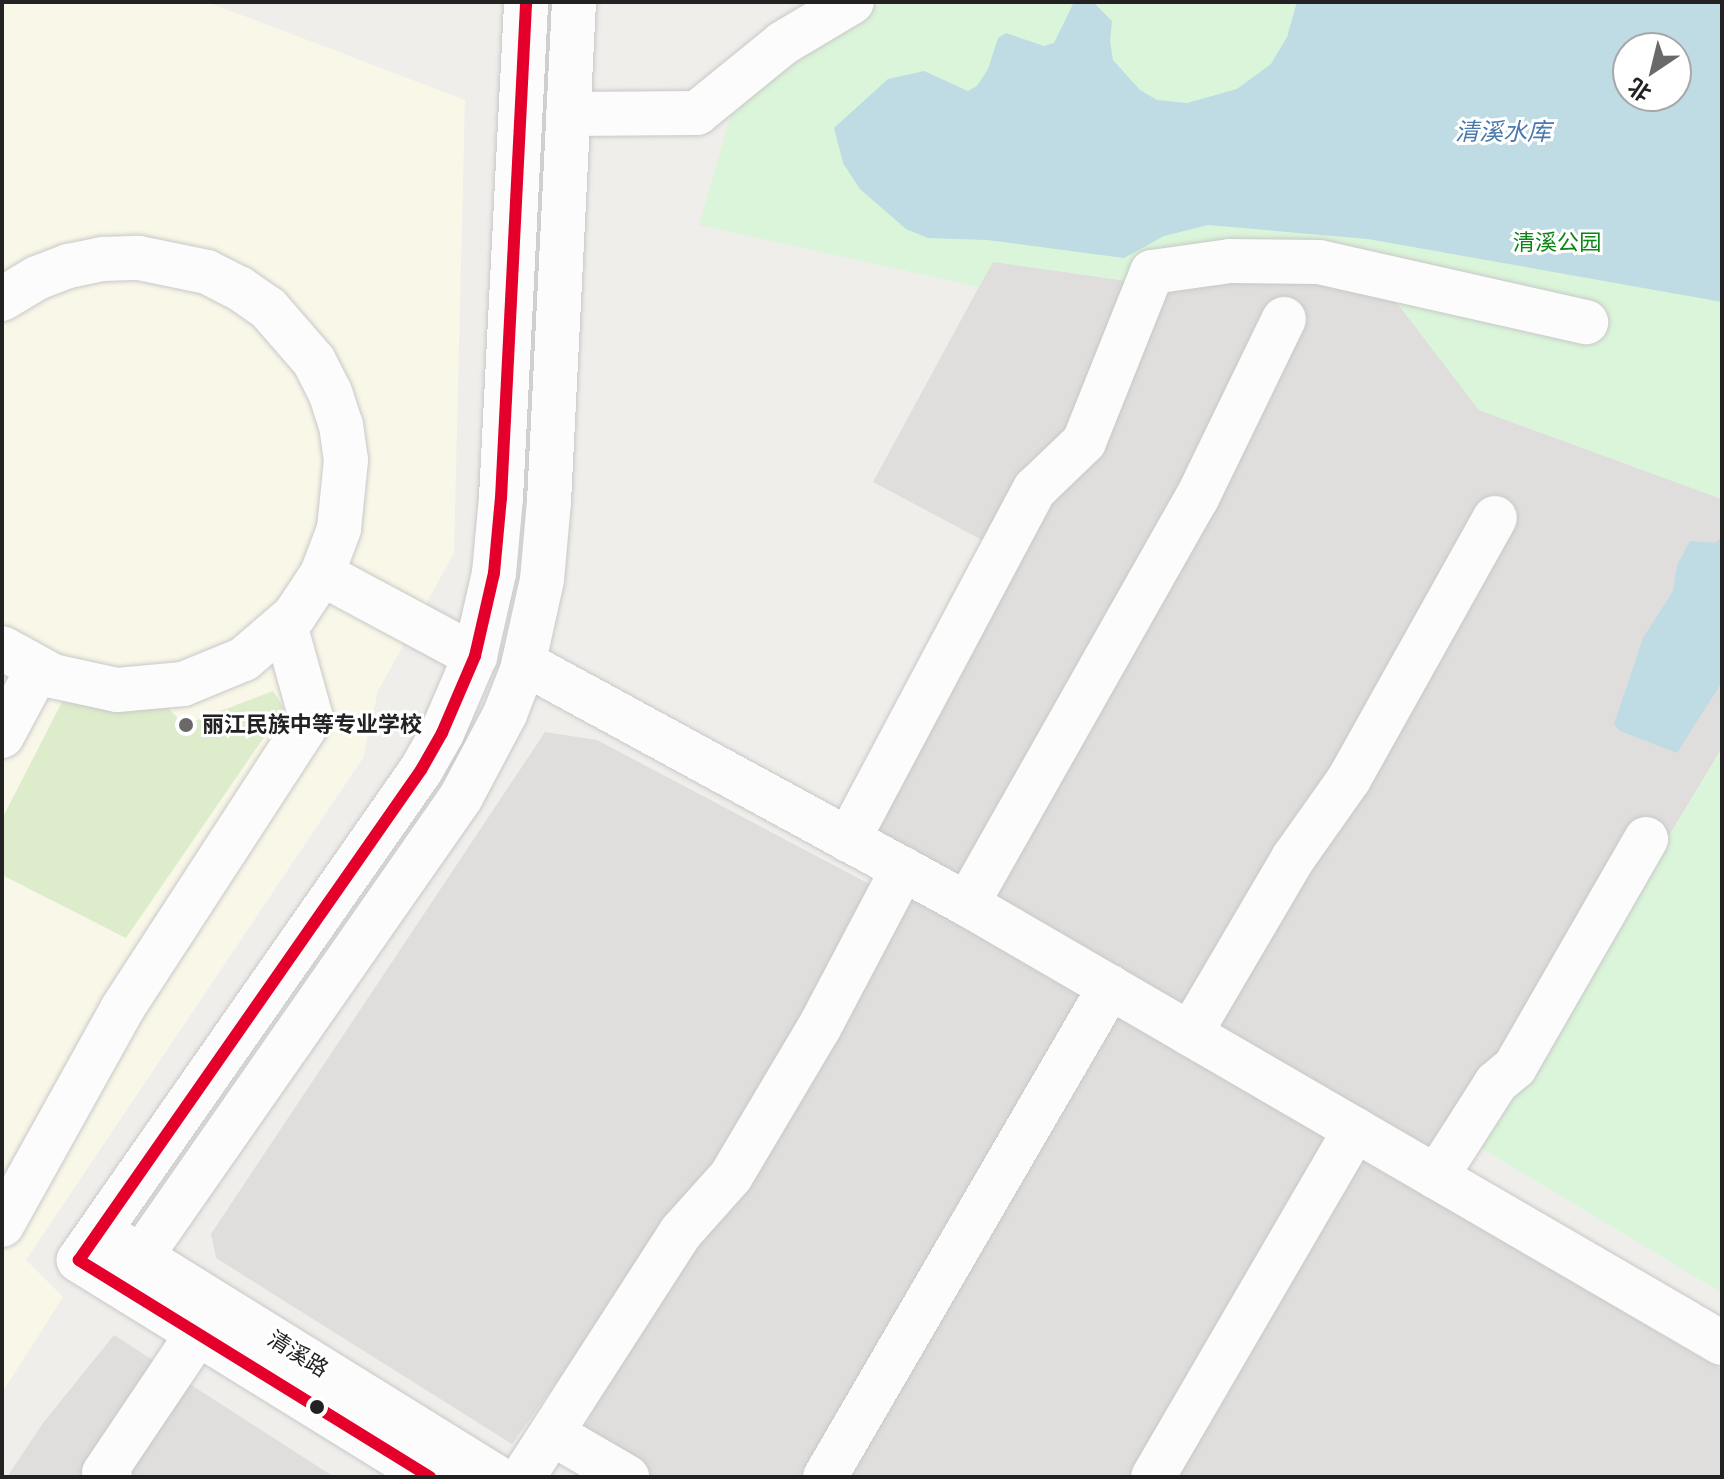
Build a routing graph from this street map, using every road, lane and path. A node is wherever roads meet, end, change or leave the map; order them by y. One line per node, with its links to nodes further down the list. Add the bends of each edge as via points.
1 (526, 2): 11 (street, via 501,498 492,587)
2 (574, 2): 4 (street)
3 (852, 2): 4 (street, via 783,43 697,113)
4 (568, 114): 13 (street, via 549,502 542,580)
5 (2, 299): 9 (street, via 69,266 139,258 207,272 268,308 314,361 341,425 345,495)
6 (1284, 319): 18 (street, via 1197,498)
7 (1586, 322): 16 (street, via 1319,262 1230,261 1152,272 1084,442 1035,489)
8 (1495, 518): 20 (street, via 1349,779 1294,857)
9 (322, 574): 10 (street); 11 (street)
10 (285, 625): 12 (street, via 234,664 161,688 84,686); 23 (street, via 311,718 122,1009)
11 (475, 656): 24 (street, 清溪路, via 461,695 421,770 90,1245)
12 (20, 658): 14 (street)
13 (524, 663): 16 (street); 24 (street, via 505,714 461,797)
14 (2, 736)
15 (1646, 839): 22 (street, via 1515,1067 1496,1083)
16 (848, 840): 17 (street)
17 (903, 869): 18 (street); 27 (street, via 819,1028 731,1176 681,1232)
18 (967, 904): 19 (street)
19 (1110, 987): 20 (street); 33 (street)
20 (1190, 1034): 21 (street)
21 (1355, 1130): 22 (street); 34 (street)
22 (1436, 1177): 26 (street)
23 (2, 1225)
24 (131, 1270): 25 (street, 清溪路); 30 (street, 清溪路)
25 (198, 1333): 28 (street, via 104,1473); 29 (street, 清溪路)
26 (1722, 1343)
27 (553, 1434): 31 (street); 32 (street)
28 (110, 1477)
29 (430, 1477)
30 (496, 1477)
31 (523, 1477)
32 (627, 1477)
33 (825, 1477)
34 (1153, 1477)

